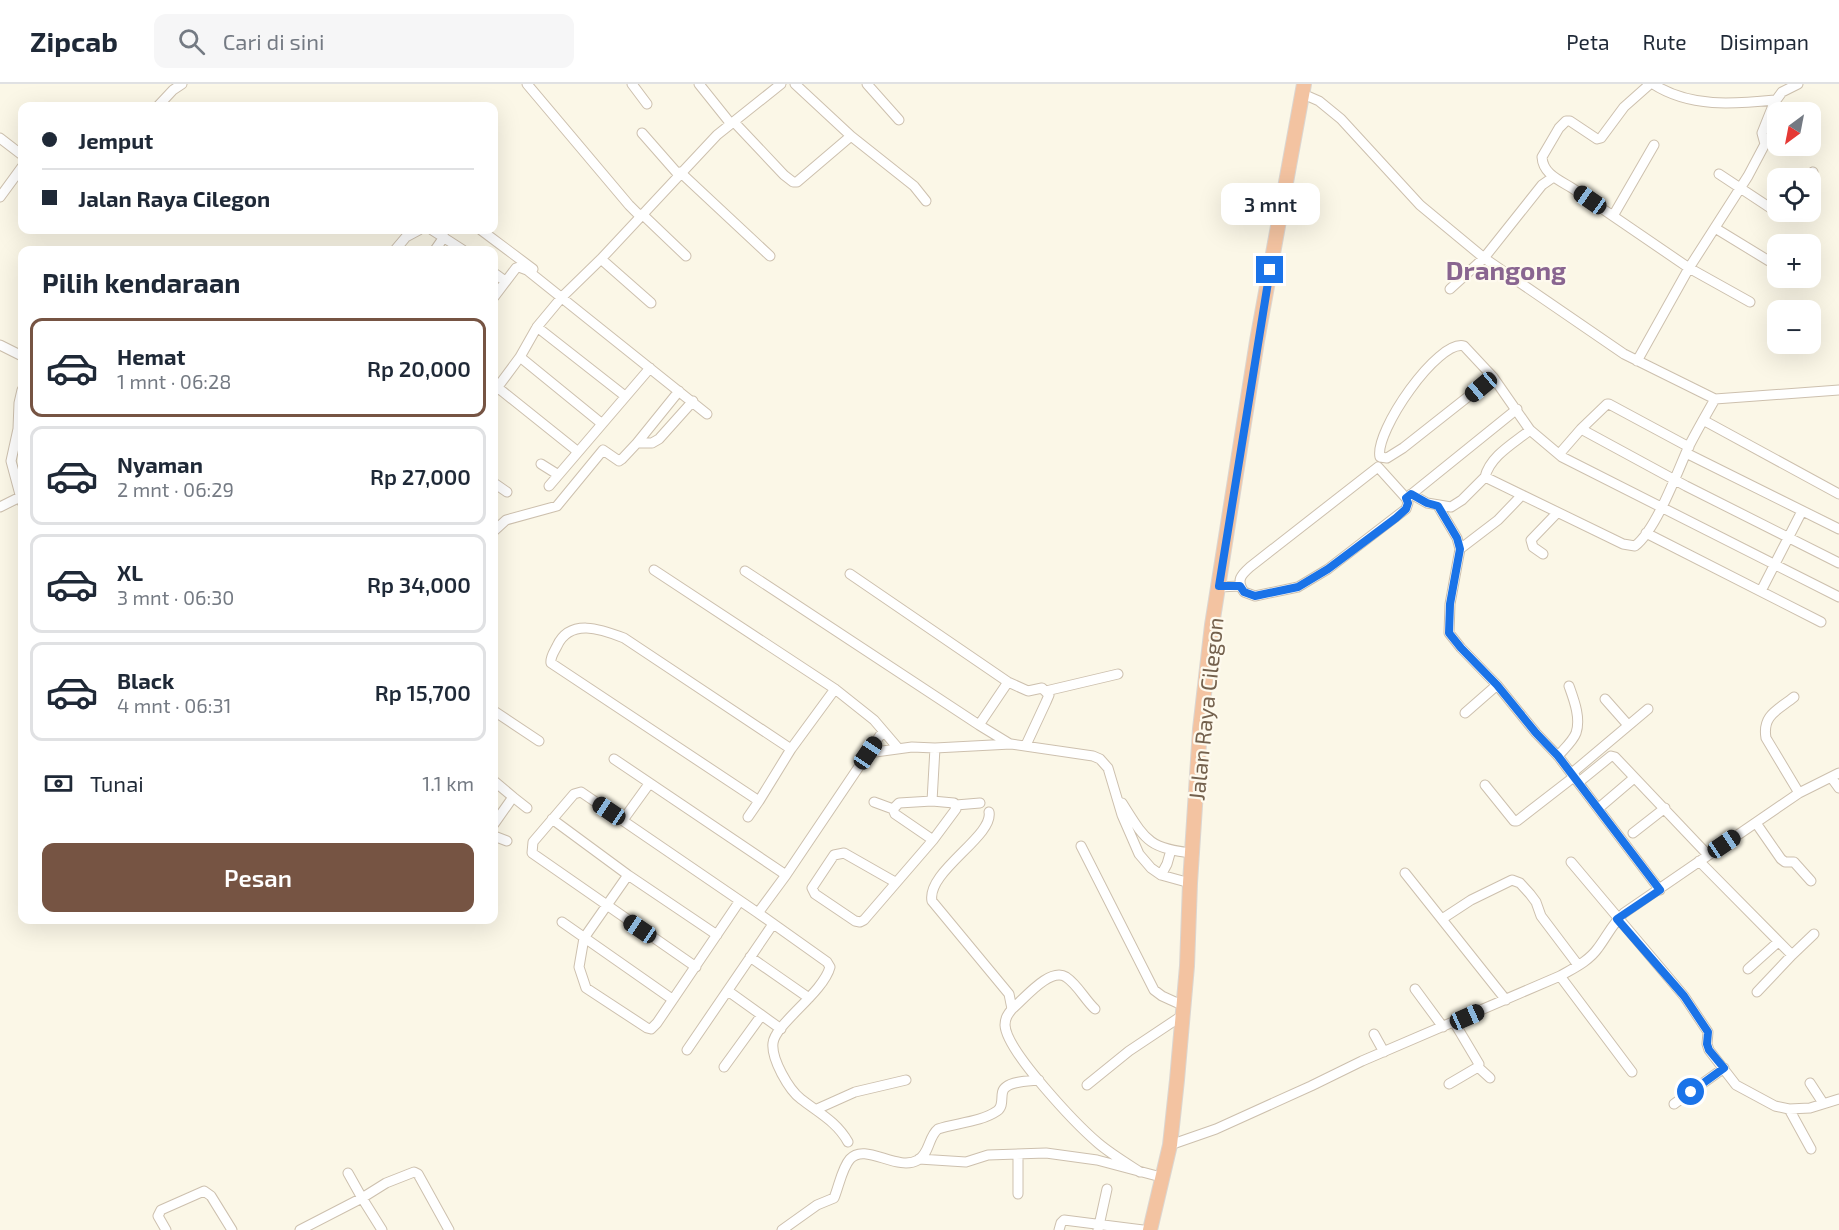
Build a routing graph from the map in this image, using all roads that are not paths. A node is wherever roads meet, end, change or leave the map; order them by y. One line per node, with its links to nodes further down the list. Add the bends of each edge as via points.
1 (182, 84): 12 (street)
2 (527, 84): 29 (street, via 628,205)
3 (632, 84): 13 (street)
4 (699, 84): 15 (street)
5 (795, 84): 17 (street)
6 (867, 84): 14 (street)
7 (1652, 84): 11 (street, via 1679,97 1723,104); 24 (street, via 1624,107 1601,138 1570,122 1564,123 1542,157)
8 (1798, 84): 11 (street)
9 (778, 85): 15 (street)
10 (1303, 89): 41 (street, via 1341,119 1420,205); 109 (highway, Jalan Raya Cilegon, via 1257,341)
11 (1775, 100): 25 (street, via 1762,133 1765,144)
12 (162, 102)
13 (647, 104)
14 (899, 120)
15 (732, 123): 17 (street, via 789,180 797,182); 22 (street)
16 (642, 133): 22 (street)
17 (850, 136): 27 (street, via 914,186)
18 (0, 138): 20 (street)
19 (1654, 145): 30 (street)
20 (18, 152)
21 (18, 172): 26 (street)
22 (679, 173): 29 (street); 40 (street)
23 (1719, 174): 25 (street)
24 (1552, 178): 30 (street); 41 (street, via 1542,185)
25 (1740, 188): 28 (street); 31 (street)
26 (0, 197)
27 (926, 201)
28 (1767, 206)
29 (641, 215): 39 (street); 42 (street)
30 (1613, 216): 44 (street)
31 (1715, 228): 43 (street); 44 (street)
32 (412, 234): 36 (street)
33 (439, 234): 35 (street)
34 (486, 234): 49 (street)
35 (444, 237): 37 (street); 38 (street)
36 (398, 246)
37 (438, 246)
38 (457, 246)
39 (686, 256)
40 (770, 256)
41 (1484, 258): 47 (street); 56 (street)
42 (601, 259): 49 (street); 51 (street)
43 (1767, 260)
44 (1689, 268): 50 (street); 56 (street)
45 (498, 276): 46 (street)
46 (505, 281): 48 (street); 49 (street, via 516,268 523,268)
47 (1450, 289)
48 (498, 291)
49 (564, 295): 52 (street); 57 (street)
50 (1750, 302)
51 (651, 303)
52 (537, 327): 55 (street); 63 (street)
53 (0, 345): 54 (street)
54 (18, 354)
55 (520, 357): 59 (street); 69 (street)
56 (1637, 361): 64 (street)
57 (650, 368): 62 (street); 63 (street)
58 (1493, 377): 66 (street); 79 (street); 79 (street, via 1464,345 1450,348 1422,373 1394,414 1378,453)
59 (498, 385)
60 (1839, 390): 64 (street)
61 (498, 391): 77 (street)
62 (679, 391): 65 (street); 74 (street)
63 (625, 396): 69 (street)
64 (1715, 399): 68 (street)
65 (693, 401): 67 (street); 74 (street, via 655,441)
66 (1517, 409): 71 (street); 91 (street)
67 (707, 414)
68 (1703, 420): 76 (street); 89 (street)
69 (601, 423): 73 (street)
70 (1581, 429): 76 (street, via 1610,404); 78 (street); 84 (street)
71 (1530, 430): 78 (street); 83 (street, via 1495,458)
72 (18, 436): 87 (street, via 11,460)
73 (589, 439): 75 (street); 77 (street)
74 (637, 443): 75 (street, via 619,461)
75 (603, 450): 98 (street, via 557,506 506,520)
76 (1688, 450): 84 (street); 96 (street)
77 (577, 451): 82 (street)
78 (1561, 455): 95 (street)
79 (1387, 458): 81 (street)
80 (541, 464): 82 (street)
81 (1378, 467): 91 (street); 110 (street, via 1250,567 1240,576)
82 (557, 474): 86 (street)
83 (1485, 477): 90 (street); 93 (street, via 1462,500 1450,507)
84 (1674, 479): 95 (street); 101 (street)
85 (498, 486): 88 (street)
86 (549, 486)
87 (18, 487)
88 (507, 492)
89 (1839, 494)
90 (1522, 495): 97 (street); 102 (street, via 1498,520)
91 (1409, 496): 93 (street); 110 (street, via 1408,506 1396,518 1298,587 1255,596)
92 (18, 500): 94 (street)
93 (1438, 506): 102 (street)
94 (0, 507)
95 (1661, 507): 100 (street); 104 (street)
96 (1802, 511): 99 (street); 101 (street)
97 (1557, 513): 100 (street, via 1623,544 1635,546); 103 (street, via 1531,540 1533,547)
98 (498, 526)
99 (1839, 529)
100 (1646, 533): 111 (street)
101 (1787, 537): 104 (street); 105 (street)
102 (1460, 549): 116 (street, via 1449,633)
103 (1543, 554)
104 (1774, 563): 111 (street); 112 (street)
105 (1839, 563)
106 (654, 570): 118 (street)
107 (745, 571): 125 (street)
108 (850, 574): 115 (street)
109 (1219, 586): 110 (street); 170 (highway, Jalan Raya Cilegon, via 1200,729)
110 (1240, 586)
111 (1761, 591): 113 (street)
112 (1839, 597)
113 (1821, 622)
114 (1118, 674): 119 (street)
115 (1008, 682): 119 (street, via 1028,691 1042,688); 125 (street)
116 (1497, 685): 123 (street); 135 (street)
117 (1569, 686): 135 (street, via 1576,707 1576,735)
118 (836, 689): 127 (street); 133 (street)
119 (1046, 692): 130 (street, via 1049,695)
120 (1794, 697): 144 (street, via 1766,719 1764,728)
121 (1605, 699): 126 (street)
122 (1648, 709): 126 (street)
123 (1465, 713)
124 (498, 714): 128 (street)
125 (979, 725): 129 (street)
126 (1628, 725): 138 (street)
127 (883, 730): 131 (street); 134 (street)
128 (540, 741)
129 (1011, 744): 130 (street); 132 (street)
130 (1026, 745): 145 (street, via 1100,759 1108,768)
131 (898, 748): 132 (street); 134 (street)
132 (935, 748): 149 (street)
133 (791, 749): 147 (street); 147 (street, via 624,638 580,628 570,629 560,638 551,663)
134 (868, 753): 177 (street)
135 (1558, 756): 138 (street)
136 (614, 759): 141 (street)
137 (1835, 775): 143 (street); 144 (street)
138 (1575, 777): 139 (street, via 1611,756 1619,759); 142 (street, via 1517,821); 181 (street)
139 (1634, 778): 152 (street); 154 (street)
140 (498, 784): 146 (street)
141 (649, 784): 162 (street); 177 (street)
142 (1485, 785)
143 (1839, 788)
144 (1799, 793): 163 (street)
145 (1118, 796): 169 (street, via 1146,838); 175 (street, via 1139,854)
146 (513, 797): 153 (street); 157 (street)
147 (759, 801): 159 (street)
148 (874, 801): 156 (street)
149 (932, 801): 151 (street); 156 (street, via 899,803)
150 (980, 803): 151 (street)
151 (956, 805): 166 (street)
152 (1600, 807)
153 (527, 808)
154 (1665, 808): 164 (street); 171 (street)
155 (498, 809): 157 (street)
156 (893, 810): 166 (street)
157 (502, 812): 160 (street)
158 (989, 812): 205 (street, via 986,826 932,889 931,899 1009,994)
159 (748, 817)
160 (498, 818)
161 (552, 819): 162 (street, via 579,791); 176 (street); 183 (street, via 533,842 532,853)
162 (623, 820): 182 (street)
163 (1756, 822): 171 (street); 178 (street, via 1781,859 1794,862)
164 (1633, 833)
165 (498, 838): 167 (street)
166 (933, 840): 179 (street)
167 (507, 842)
168 (1081, 846): 207 (street, via 1154,990)
169 (1171, 850): 170 (street); 175 (street)
170 (1193, 853): 180 (highway, Jalan Raya Cilegon)
171 (1708, 855): 172 (street)
172 (1699, 861): 181 (street); 192 (street)
173 (1571, 862): 186 (street)
174 (1405, 873): 185 (street)
175 (1161, 874): 180 (street)
176 (628, 875): 183 (street); 190 (street)
177 (786, 875): 184 (street)
178 (1811, 881)
179 (895, 882): 179 (street, via 860,922 815,894 812,888 840,852)
180 (1190, 883): 207 (highway, Jalan Raya Cilegon)
181 (1660, 890): 186 (street)
182 (739, 902): 184 (street); 190 (street)
183 (608, 906): 191 (street); 196 (street)
184 (758, 913): 188 (street)
185 (1442, 919): 195 (street, via 1471,900 1516,881 1536,902 1539,914); 204 (street)
186 (1617, 919): 195 (street, via 1599,946); 217 (street, via 1684,996 1708,1032 1709,1050)
187 (562, 922): 191 (street)
188 (773, 924): 194 (street); 202 (street, via 830,967)
189 (1814, 934): 193 (street)
190 (717, 935): 196 (street)
191 (584, 938): 203 (street); 203 (street, via 579,967 584,986 590,992 647,1028 653,1027)
192 (1778, 942): 193 (street); 197 (street)
193 (1792, 955): 201 (street)
194 (750, 957): 200 (street); 202 (street)
195 (1578, 965): 198 (street)
196 (696, 967): 203 (street)
197 (1748, 969)
198 (1560, 976): 204 (street); 218 (street)
199 (1415, 989): 210 (street)
200 (728, 991): 208 (street); 213 (street)
201 (1757, 992)
202 (809, 998): 211 (street)
203 (672, 999)
204 (1506, 1000): 209 (street)
205 (1012, 1008): 206 (street, via 1048,977 1057,974 1066,976); 221 (street, via 1006,1018 1008,1037)
206 (1095, 1010)
207 (1183, 1010): 224 (street); 231 (highway, Jalan Raya Cilegon)
208 (761, 1016): 211 (street); 215 (street)
209 (1454, 1022): 210 (street); 216 (street, via 1478,1060)
210 (1443, 1026): 214 (street)
211 (780, 1029): 229 (street, via 773,1041 775,1060 793,1091)
212 (1374, 1034): 214 (street)
213 (687, 1050)
214 (1384, 1052): 231 (street, via 1216,1129)
215 (724, 1067)
216 (1478, 1067): 219 (street); 223 (street)
217 (1724, 1068): 227 (street); 228 (street, via 1746,1092)
218 (1632, 1072)
219 (1490, 1078)
220 (906, 1080): 229 (street, via 855,1092)
221 (1038, 1080): 234 (street, via 1007,1086 999,1110 990,1115 938,1129); 235 (street, via 1095,1141)
222 (1810, 1083): 226 (street)
223 (1449, 1084)
224 (1088, 1085)
225 (1839, 1099): 226 (street)
226 (1823, 1103): 228 (street)
227 (1674, 1104)
228 (1789, 1109): 232 (street)
229 (817, 1110): 230 (street)
230 (848, 1142)
231 (1170, 1145): 237 (highway, Jalan Raya Cilegon)
232 (1811, 1149)
233 (1018, 1154): 234 (street, via 988,1155 966,1162); 235 (street, via 1046,1153 1097,1160); 239 (street)
234 (920, 1159): 247 (street, via 897,1162 867,1153 855,1155 848,1161 834,1198)
235 (1140, 1172): 237 (street)
236 (348, 1173): 240 (street)
237 (1161, 1177): 250 (highway, Jalan Raya Cilegon)
238 (1107, 1189): 241 (street)
239 (1018, 1194)
240 (362, 1198): 244 (street); 245 (street); 246 (street, via 414,1172)
241 (1099, 1227): 248 (street, via 1064,1220); 249 (street)
242 (166, 1230): 243 (street, via 158,1216 161,1210 204,1191)
243 (232, 1230)
244 (300, 1230)
245 (382, 1230)
246 (449, 1230)
247 (782, 1230)
248 (1059, 1230)
249 (1143, 1230)
250 (1150, 1230)

